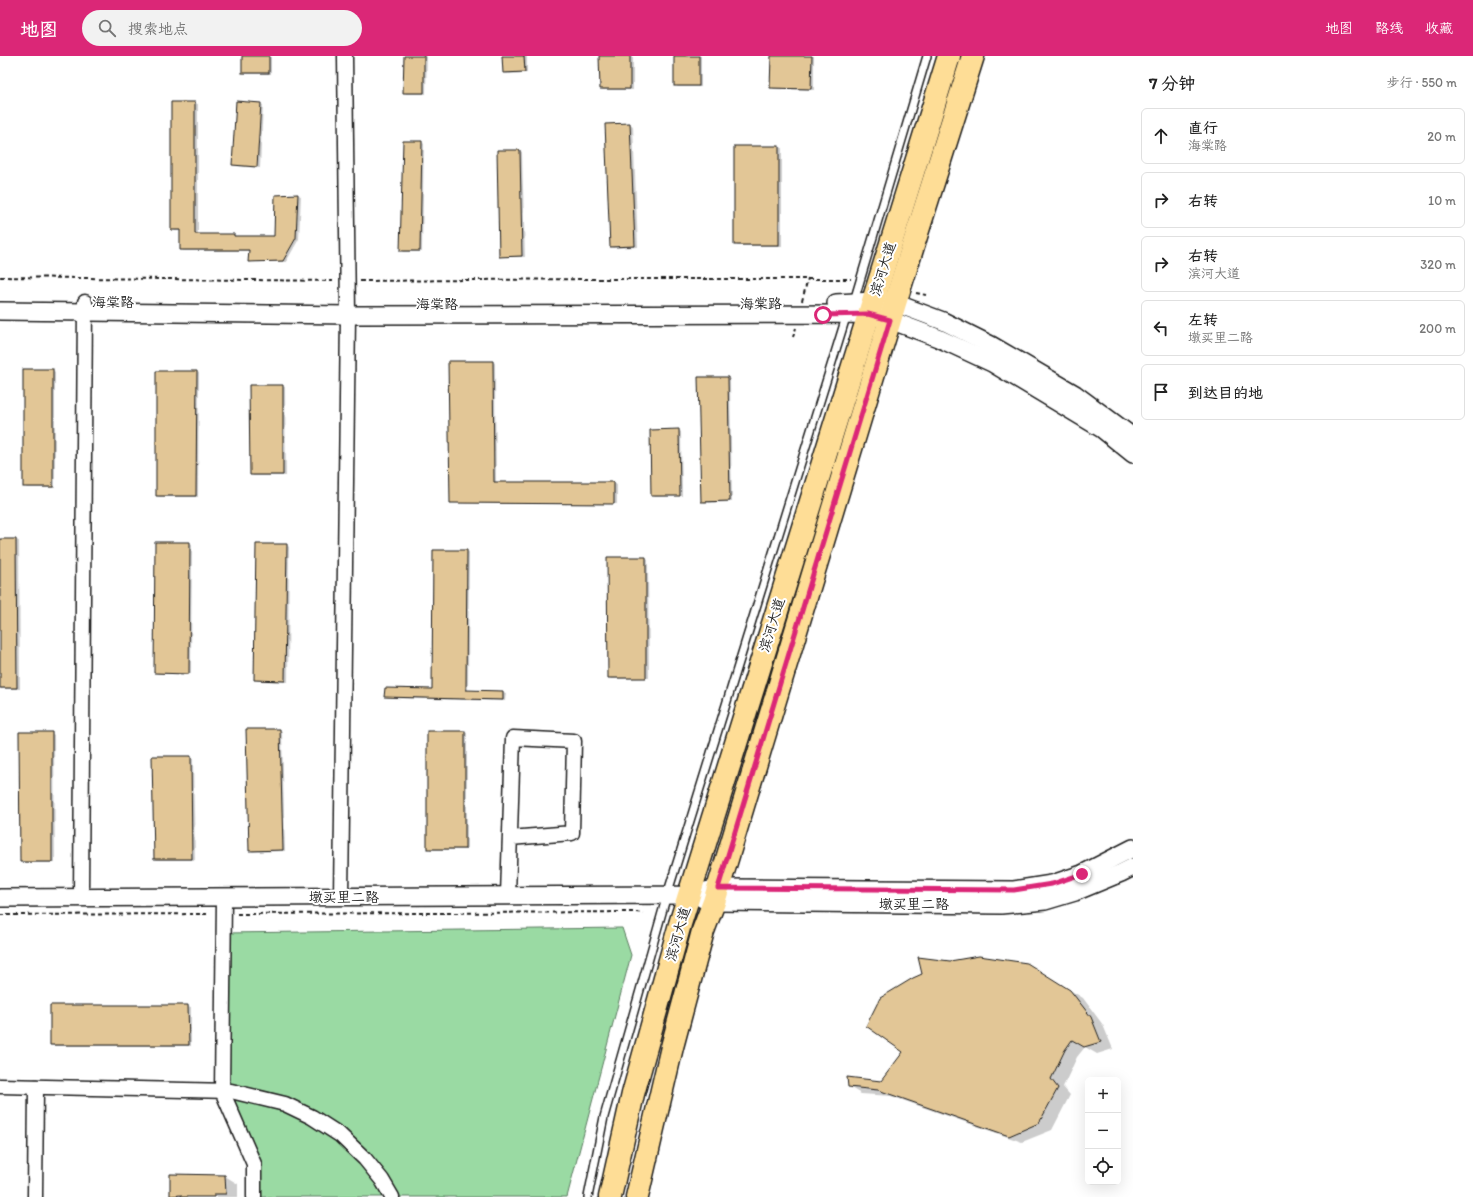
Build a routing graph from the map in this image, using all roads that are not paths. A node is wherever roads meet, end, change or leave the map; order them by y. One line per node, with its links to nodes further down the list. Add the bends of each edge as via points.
1 (345, 56): 9 (street)
2 (927, 56): 8 (lane, via 861,279)
3 (949, 56): 8 (main road, 滨河大道)
4 (973, 56): 6 (main road, 滨河大道)
5 (0, 301): 7 (street, 海棠路)
6 (895, 304): 8 (street, 海棠路); 11 (street, via 943,321 991,345 1075,394); 12 (street, via 938,338 992,363 1102,429); 18 (main road, 滨河大道)
7 (85, 307): 9 (street, 海棠路); 10 (street, 海棠路); 20 (street)
8 (860, 308): 9 (street, 海棠路, via 749,305); 16 (lane); 17 (main road, 滨河大道)
9 (348, 309): 21 (street)
10 (0, 311)
11 (1133, 437)
12 (1133, 454)
13 (510, 838): 13 (street, via 513,738 574,741 572,833); 19 (street)
14 (1133, 848): 18 (street, 墩买里二路, via 1082,874 1052,884 1014,890)
15 (1133, 867): 18 (street, 墩买里二路, via 1075,892 1024,904)
16 (667, 895): 17 (street, 墩买里二路); 19 (street, 墩买里二路); 30 (lane, via 604,1117)
17 (689, 895): 18 (street, 墩买里二路); 31 (main road, 滨河大道, via 633,1094)
18 (716, 895): 32 (main road, 滨河大道, via 703,931 672,1047)
19 (508, 896): 21 (street, 墩买里二路)
20 (81, 897): 22 (street, 墩买里二路); 23 (street, 墩买里二路)
21 (341, 897): 23 (street, 墩买里二路)
22 (0, 898)
23 (224, 906): 26 (street)
24 (0, 1086): 25 (street)
25 (36, 1086): 26 (street); 27 (street)
26 (222, 1091): 28 (street, via 254,1164); 29 (street, via 285,1104 312,1117 340,1135 365,1159)
27 (35, 1197)
28 (254, 1197)
29 (392, 1197)
30 (588, 1197)
31 (610, 1197)
32 (637, 1197)

